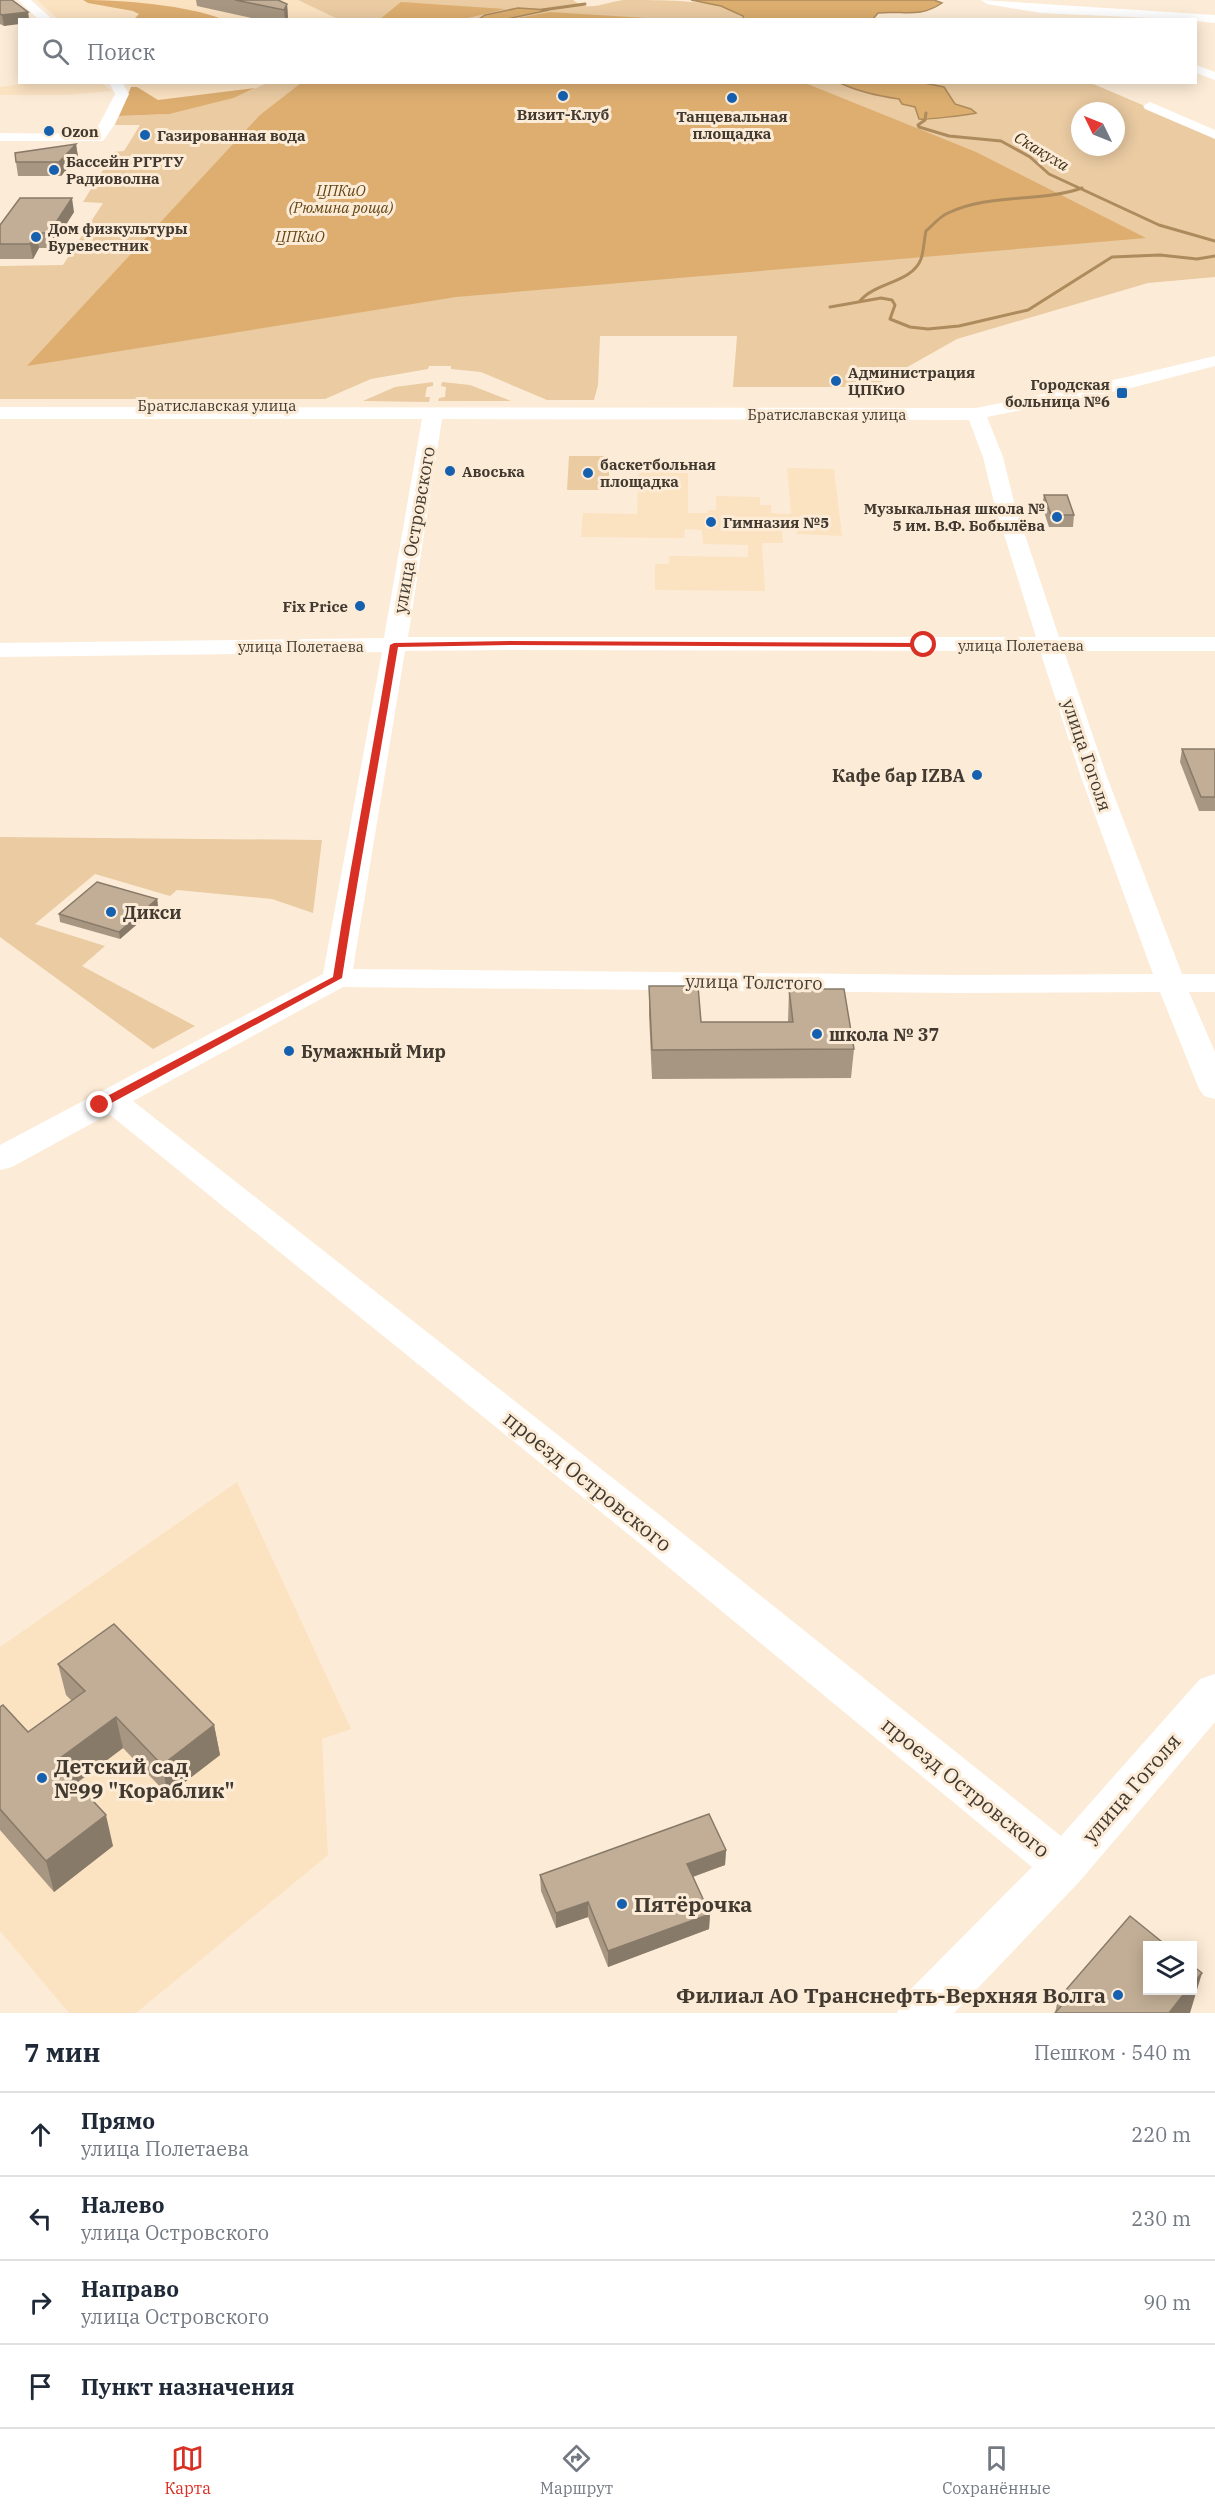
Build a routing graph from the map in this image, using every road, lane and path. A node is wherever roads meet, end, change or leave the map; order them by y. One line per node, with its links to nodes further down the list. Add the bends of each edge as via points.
1 (24, 0): 6 (street)
2 (987, 0): 4 (street)
3 (1185, 5): 5 (street)
4 (1041, 9): 5 (street); 7 (street)
5 (1214, 17)
6 (45, 18)
7 (1049, 18)
8 (1215, 61): 9 (street)
9 (1197, 64)
10 (1197, 69): 11 (street)
11 (1215, 76)
12 (117, 84): 15 (street, via 122,94 98,138)
13 (1150, 106): 14 (street)
14 (1215, 135)
15 (0, 137)
16 (1215, 361): 20 (street, Братиславская улица)
17 (0, 405): 19 (street, Братиславская улица, via 410,405)
18 (0, 413): 19 (street, Братиславская улица)
19 (433, 413): 20 (street, Братиславская улица); 23 (street, улица Островского)
20 (976, 414): 21 (street, улица Гоголя, via 993,457)
21 (1050, 644): 22 (street, улица Полетаева); 23 (street, улица Полетаева); 27 (street, улица Гоголя)
22 (1215, 644)
23 (394, 645): 24 (street, улица Полетаева); 25 (street, улица Островского)
24 (0, 650)
25 (338, 978): 27 (street, улица Толстого); 29 (street)
26 (1215, 982): 27 (street, улица Толстого)
27 (1171, 984): 28 (street, улица Гоголя)
28 (1215, 1089)
29 (111, 1099): 30 (street); 32 (street, проезд Островского)
30 (0, 1159)
31 (1215, 1692): 32 (street, улица Гоголя)
32 (1064, 1866): 33 (street, улица Гоголя)
33 (921, 2013)

